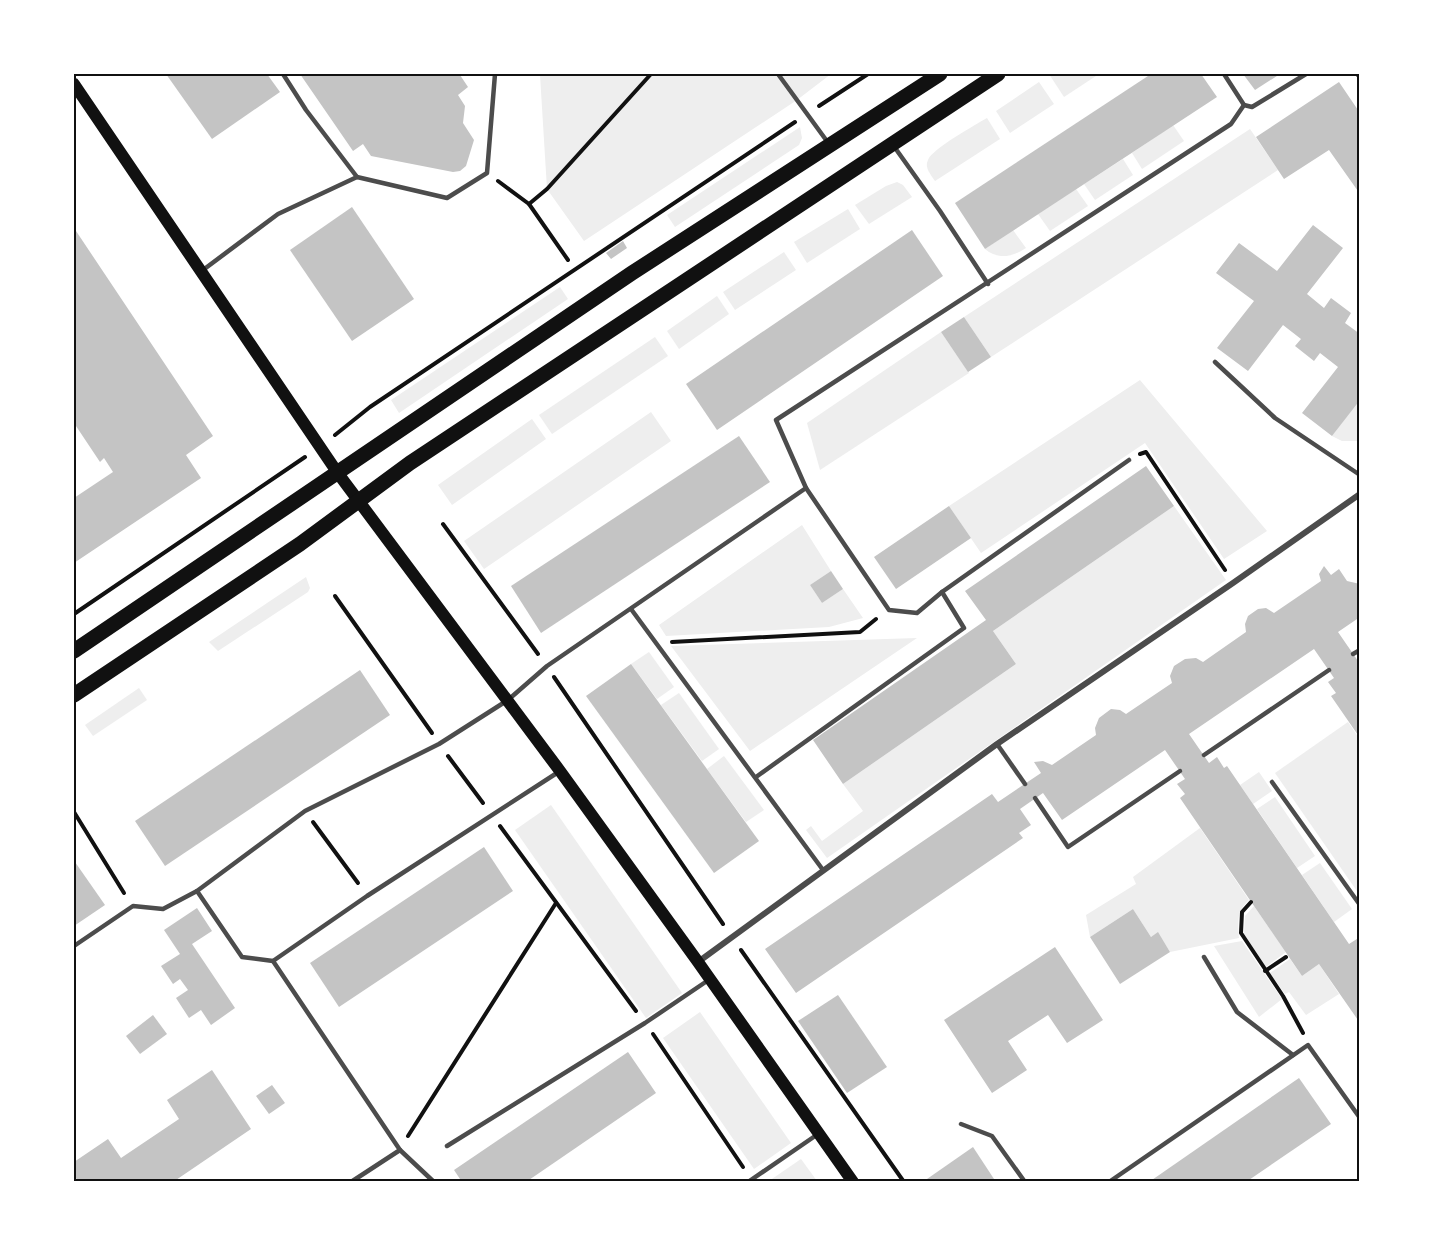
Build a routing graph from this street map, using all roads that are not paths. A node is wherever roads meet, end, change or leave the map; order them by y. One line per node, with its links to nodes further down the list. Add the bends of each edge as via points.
1 (283, 74): 12 (lane)
2 (495, 74): 12 (lane, via 487,174 447,198)
3 (778, 74): 11 (lane)
4 (940, 74): 11 (main road)
5 (998, 74): 10 (main road)
6 (1224, 74): 9 (lane)
7 (1306, 74): 9 (lane, via 1252,107)
8 (74, 84): 13 (main road)
9 (1244, 105): 14 (lane, via 1231,124)
10 (891, 143): 14 (lane); 21 (main road)
11 (830, 146): 17 (main road, via 632,273)
12 (357, 177): 13 (lane, via 278,214)
13 (201, 271): 17 (main road)
14 (988, 284): 19 (lane, via 776,420)
15 (1215, 362): 18 (lane, via 1275,418)
16 (1129, 460): 22 (lane)
17 (337, 472): 21 (main road); 25 (main road)
18 (1359, 475)
19 (806, 488): 22 (lane, via 889,610 917,613); 23 (lane)
20 (1359, 494): 30 (street)
21 (358, 501): 28 (main road); 29 (main road)
22 (942, 592): 34 (lane, via 964,628)
23 (631, 609): 29 (lane, via 547,666); 34 (lane)
24 (1359, 650): 26 (lane)
25 (74, 651)
26 (1353, 654)
27 (1329, 670): 31 (lane)
28 (74, 695)
29 (508, 700): 32 (main road); 39 (lane, via 439,744 305,811)
30 (997, 744): 36 (lane); 38 (street)
31 (1204, 755)
32 (560, 771): 43 (lane); 44 (main road)
33 (1180, 771): 37 (lane, via 1068,846)
34 (756, 777): 38 (lane)
35 (1272, 782): 40 (lane)
36 (1025, 784)
37 (1035, 798)
38 (823, 870): 44 (street)
39 (197, 891): 41 (lane, via 163,909 133,906); 43 (lane, via 242,957)
40 (1359, 905)
41 (74, 946)
42 (1204, 957): 46 (lane, via 1237,1012)
43 (273, 961): 51 (lane)
44 (698, 962): 45 (main road)
45 (710, 980): 49 (main road); 50 (lane)
46 (1293, 1055): 47 (lane, via 1308,1045); 57 (lane)
47 (1359, 1118)
48 (962, 1124): 56 (lane, via 992,1136)
49 (819, 1134): 52 (lane); 55 (main road)
50 (447, 1146)
51 (400, 1150): 53 (lane); 54 (lane)
52 (750, 1180)
53 (351, 1182)
54 (434, 1182)
55 (853, 1182)
56 (1025, 1182)
57 (1109, 1182)

